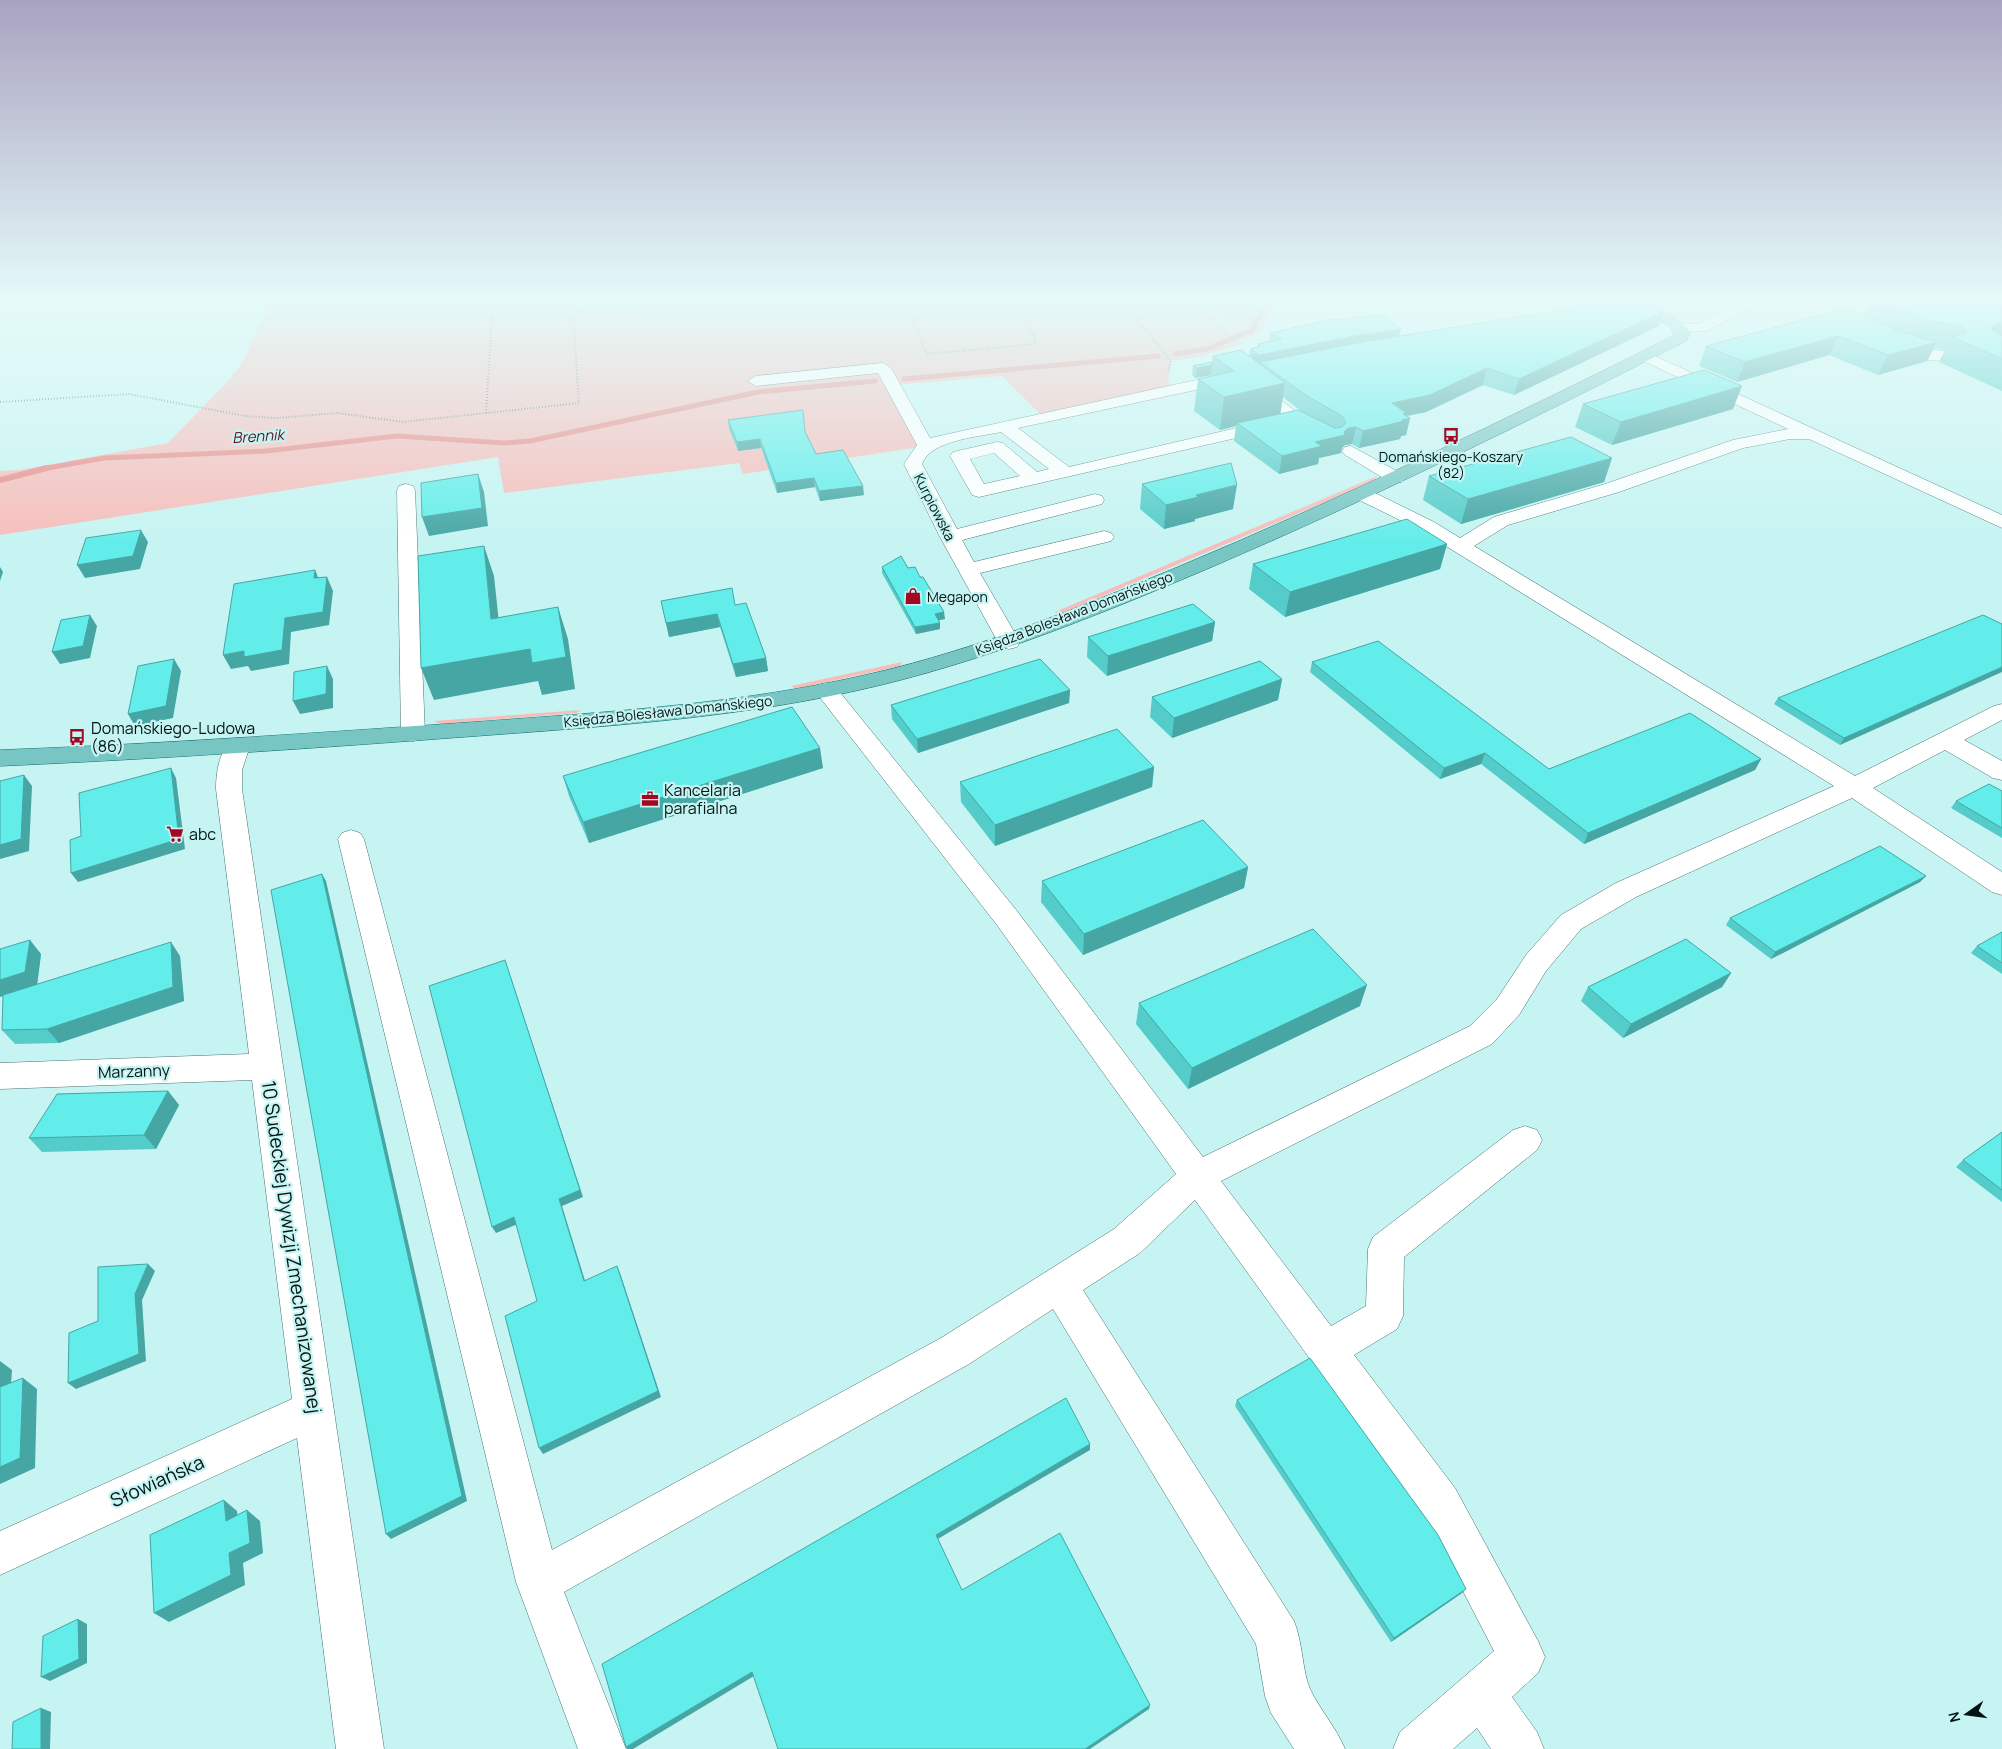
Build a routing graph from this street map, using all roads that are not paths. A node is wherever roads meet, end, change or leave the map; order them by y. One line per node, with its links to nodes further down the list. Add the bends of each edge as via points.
1 (891, 383): 10 (street)
2 (1206, 383): 7 (street)
3 (1250, 383): 6 (street)
4 (1590, 383): 14 (main road, Księdza Bolesława Domańskiego)
5 (1702, 383): 9 (street)
6 (1297, 419): 8 (street); 12 (street)
7 (1004, 426): 10 (street, via 943,439); 12 (street)
8 (1312, 428)
9 (1813, 434): 18 (street); 21 (street, via 1790,434 1739,444 1612,488 1501,521)
10 (926, 446): 19 (street, Kurpiowska, via 916,454 913,464)
11 (1351, 451): 14 (street)
12 (1064, 472): 13 (street)
13 (1034, 478)
14 (1396, 478): 16 (main road, Księdza Bolesława Domańskiego)
15 (406, 490): 26 (street)
16 (1362, 494): 21 (street, via 1427,526); 23 (main road, Księdza Bolesława Domańskiego)
17 (1095, 500): 19 (street)
18 (2002, 522)
19 (950, 537): 22 (street, Kurpiowska)
20 (1104, 537): 22 (street)
21 (1459, 546): 31 (street)
22 (968, 570): 23 (street, Kurpiowska)
23 (1009, 642): 24 (main road, Księdza Bolesława Domańskiego, via 920,668)
24 (826, 690): 26 (main road, Księdza Bolesława Domańskiego, via 722,708); 37 (street, via 1007,918)
25 (2002, 711): 27 (street)
26 (413, 734): 28 (main road, Księdza Bolesława Domańskiego)
27 (1946, 740): 30 (street); 31 (street)
28 (238, 746): 29 (main road, Księdza Bolesława Domańskiego); 34 (street, 10 Sudeckiej Dywizji Zmechanizowanej, via 229,770 229,789)
29 (0, 758)
30 (2002, 772)
31 (1854, 787): 33 (street); 37 (street, via 1626,890 1579,917 1536,963 1508,1007 1481,1035)
32 (351, 839): 42 (street)
33 (2002, 885)
34 (268, 1066): 35 (street, Marzanny); 40 (street, 10 Sudeckiej Dywizji Zmechanizowanej)
35 (0, 1076)
36 (1525, 1140): 39 (street, via 1386,1249 1384,1316)
37 (1197, 1176): 38 (street, via 1127,1241); 39 (street)
38 (1059, 1285): 42 (street, via 955,1351); 46 (street, via 1278,1637 1288,1696)
39 (1326, 1350): 43 (street, via 1440,1503 1522,1657)
40 (314, 1410): 41 (street, Słowiańska); 44 (street, 10 Sudeckiej Dywizji Zmechanizowanej)
41 (0, 1553)
42 (538, 1582): 45 (street)
43 (1481, 1692): 47 (street); 48 (street)
44 (360, 1749)
45 (602, 1749)
46 (1321, 1749)
47 (1417, 1749)
48 (1520, 1749)

